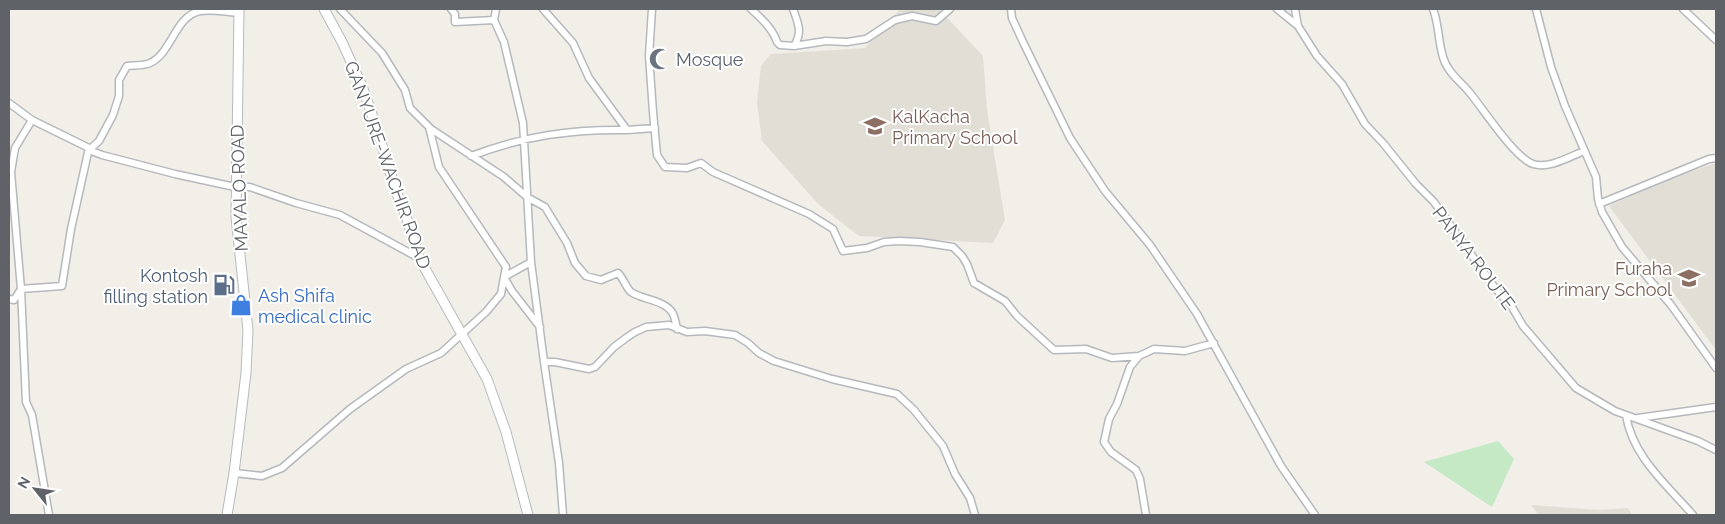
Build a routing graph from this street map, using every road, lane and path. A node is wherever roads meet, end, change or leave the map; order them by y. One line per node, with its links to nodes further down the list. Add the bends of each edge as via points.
1 (324, 9): 34 (street, GANYURE-WACHIR ROAD, via 362,86)
2 (340, 9): 23 (street, via 382,53 405,90 410,108)
3 (451, 9): 17 (street, via 455,22)
4 (496, 9): 17 (street)
5 (543, 9): 25 (street, via 573,43 589,78)
6 (652, 9): 24 (street, via 649,56)
7 (751, 9): 20 (street, via 762,18 776,42)
8 (793, 9): 20 (street, via 799,26 799,38)
9 (950, 9): 20 (street, via 936,20 912,16 895,20 866,39)
10 (1011, 9): 42 (street, via 1012,18 1070,138 1105,191 1150,245)
11 (1277, 9): 18 (street, PANYA ROUTE)
12 (1295, 9): 18 (street)
13 (1433, 9): 28 (street, via 1443,58 1449,69 1519,154 1544,166)
14 (1536, 9): 28 (street, via 1551,67)
15 (1683, 9): 19 (street)
16 (239, 11): 27 (street, via 194,14 184,21 151,63 127,66 119,80 119,96 113,115 99,141); 31 (street, MAYALO ROAD)
17 (494, 20): 26 (street, via 504,42)
18 (1298, 26): 47 (street, PANYA ROUTE, via 1317,56 1342,84 1365,124 1434,202 1551,360 1576,388)
19 (1716, 40)
20 (794, 46)
21 (9, 103): 22 (street)
22 (32, 120): 27 (street); 37 (street, via 15,148 12,161)
23 (429, 126): 29 (street); 36 (street, via 439,167 506,267)
24 (655, 128): 25 (street); 43 (street, via 657,155 664,167 687,168 701,163 713,172 809,214 833,229 843,251 900,241 953,247 967,264 974,283 1005,301 1054,350 1086,349 1112,358)
25 (627, 130): 26 (street, via 592,129)
26 (525, 138): 29 (street); 32 (street)
27 (89, 150): 31 (street); 37 (street, via 62,286)
28 (1584, 151): 33 (street, via 1596,177)
29 (471, 156): 32 (street, via 504,177)
30 (1716, 158): 33 (street)
31 (235, 187): 34 (street, via 250,187 340,215); 50 (street, MAYALO ROAD, via 248,330)
32 (527, 197): 35 (street); 40 (street, via 545,207 575,263 586,276 601,280 618,273 632,293 669,309)
33 (1599, 204): 45 (street, via 1622,247 1671,305)
34 (419, 258): 41 (street, GANYURE-WACHIR ROAD)
35 (531, 262): 36 (street); 39 (street)
36 (504, 276): 39 (street); 41 (street, via 501,294)
37 (21, 289): 38 (street, via 14,300); 51 (street, via 26,402 32,415)
38 (9, 299)
39 (540, 328): 44 (street)
40 (677, 329): 44 (street, via 646,327 635,332 614,347 596,368); 55 (street, via 735,335 774,362 898,394 942,446 970,498)
41 (462, 334): 50 (street, via 442,353 406,369 350,409 282,468 262,476); 53 (street, GANYURE-WACHIR ROAD, via 487,379 506,432)
42 (1214, 343): 43 (street, via 1186,351 1154,349); 57 (street, via 1281,466)
43 (1139, 356): 56 (street, via 1130,367 1109,419 1104,442 1111,452 1136,470)
44 (544, 362): 54 (street)
45 (1716, 368)
46 (1716, 407): 48 (street)
47 (1626, 414): 48 (street, PANYA ROUTE); 58 (street, via 1640,453)
48 (1637, 418): 49 (street, PANYA ROUTE)
49 (1716, 450)
50 (234, 473): 52 (street, MAYALO ROAD)
51 (49, 515)
52 (227, 515)
53 (528, 515)
54 (563, 515)
55 (975, 515)
56 (1146, 515)
57 (1315, 515)
58 (1693, 515)

